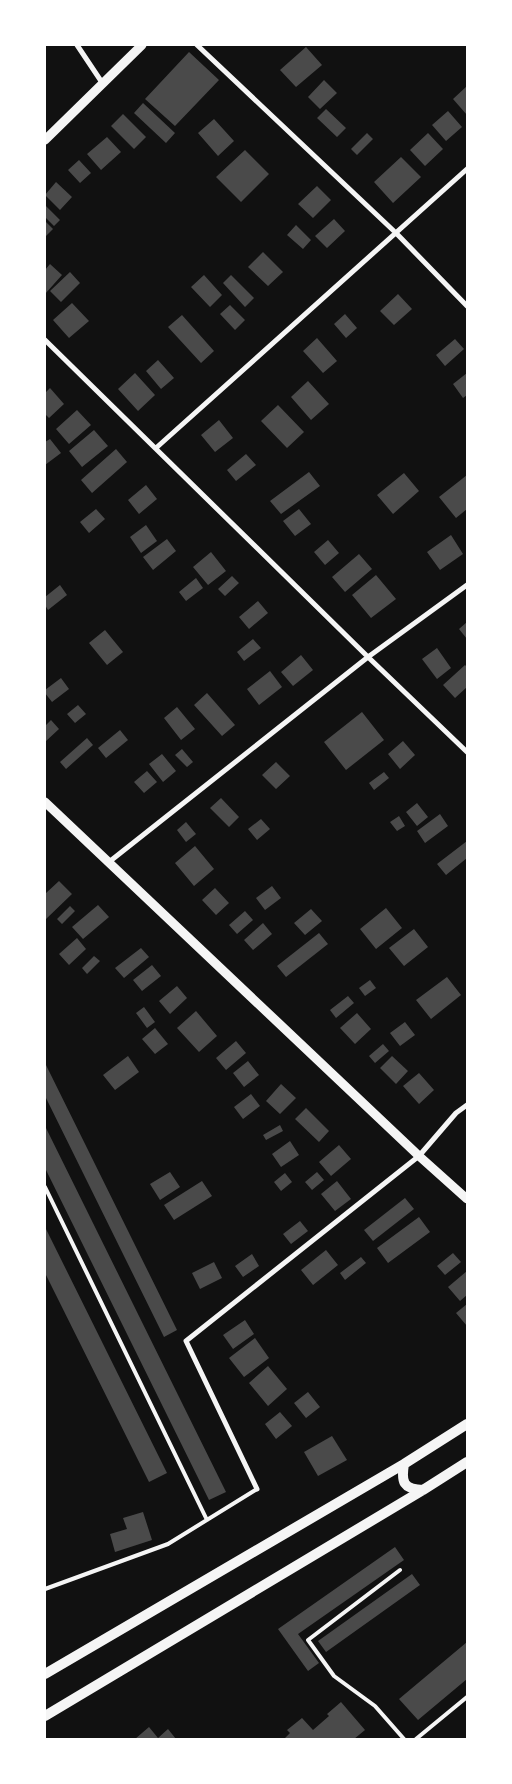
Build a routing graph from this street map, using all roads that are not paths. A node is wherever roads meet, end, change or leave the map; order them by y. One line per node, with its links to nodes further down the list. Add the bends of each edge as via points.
1 (77, 45): 4 (street)
2 (142, 45): 4 (street)
3 (198, 45): 7 (street)
4 (103, 85): 5 (street)
5 (46, 139)
6 (467, 169): 7 (street)
7 (396, 233): 8 (street); 10 (street)
8 (467, 306)
9 (45, 340): 10 (street)
10 (156, 448): 12 (street)
11 (467, 585): 12 (street)
12 (368, 657): 13 (street); 15 (street)
13 (467, 752)
14 (45, 802): 15 (street)
15 (109, 862): 17 (street)
16 (467, 1105): 17 (street, via 456,1113)
17 (419, 1156): 19 (street); 23 (street, via 186,1341)
18 (45, 1187): 25 (lane)
19 (467, 1199)
20 (467, 1424): 22 (main road)
21 (467, 1462): 24 (main road)
22 (404, 1464): 24 (main road, via 402,1476 405,1484 412,1489); 28 (main road)
23 (257, 1489): 25 (lane)
24 (424, 1490): 30 (main road)
25 (207, 1520): 27 (lane, via 168,1544)
26 (400, 1570): 31 (lane, via 308,1640 334,1676 376,1706)
27 (45, 1589)
28 (45, 1674)
29 (467, 1697): 32 (lane)
30 (45, 1716)
31 (404, 1739)
32 (416, 1739)

